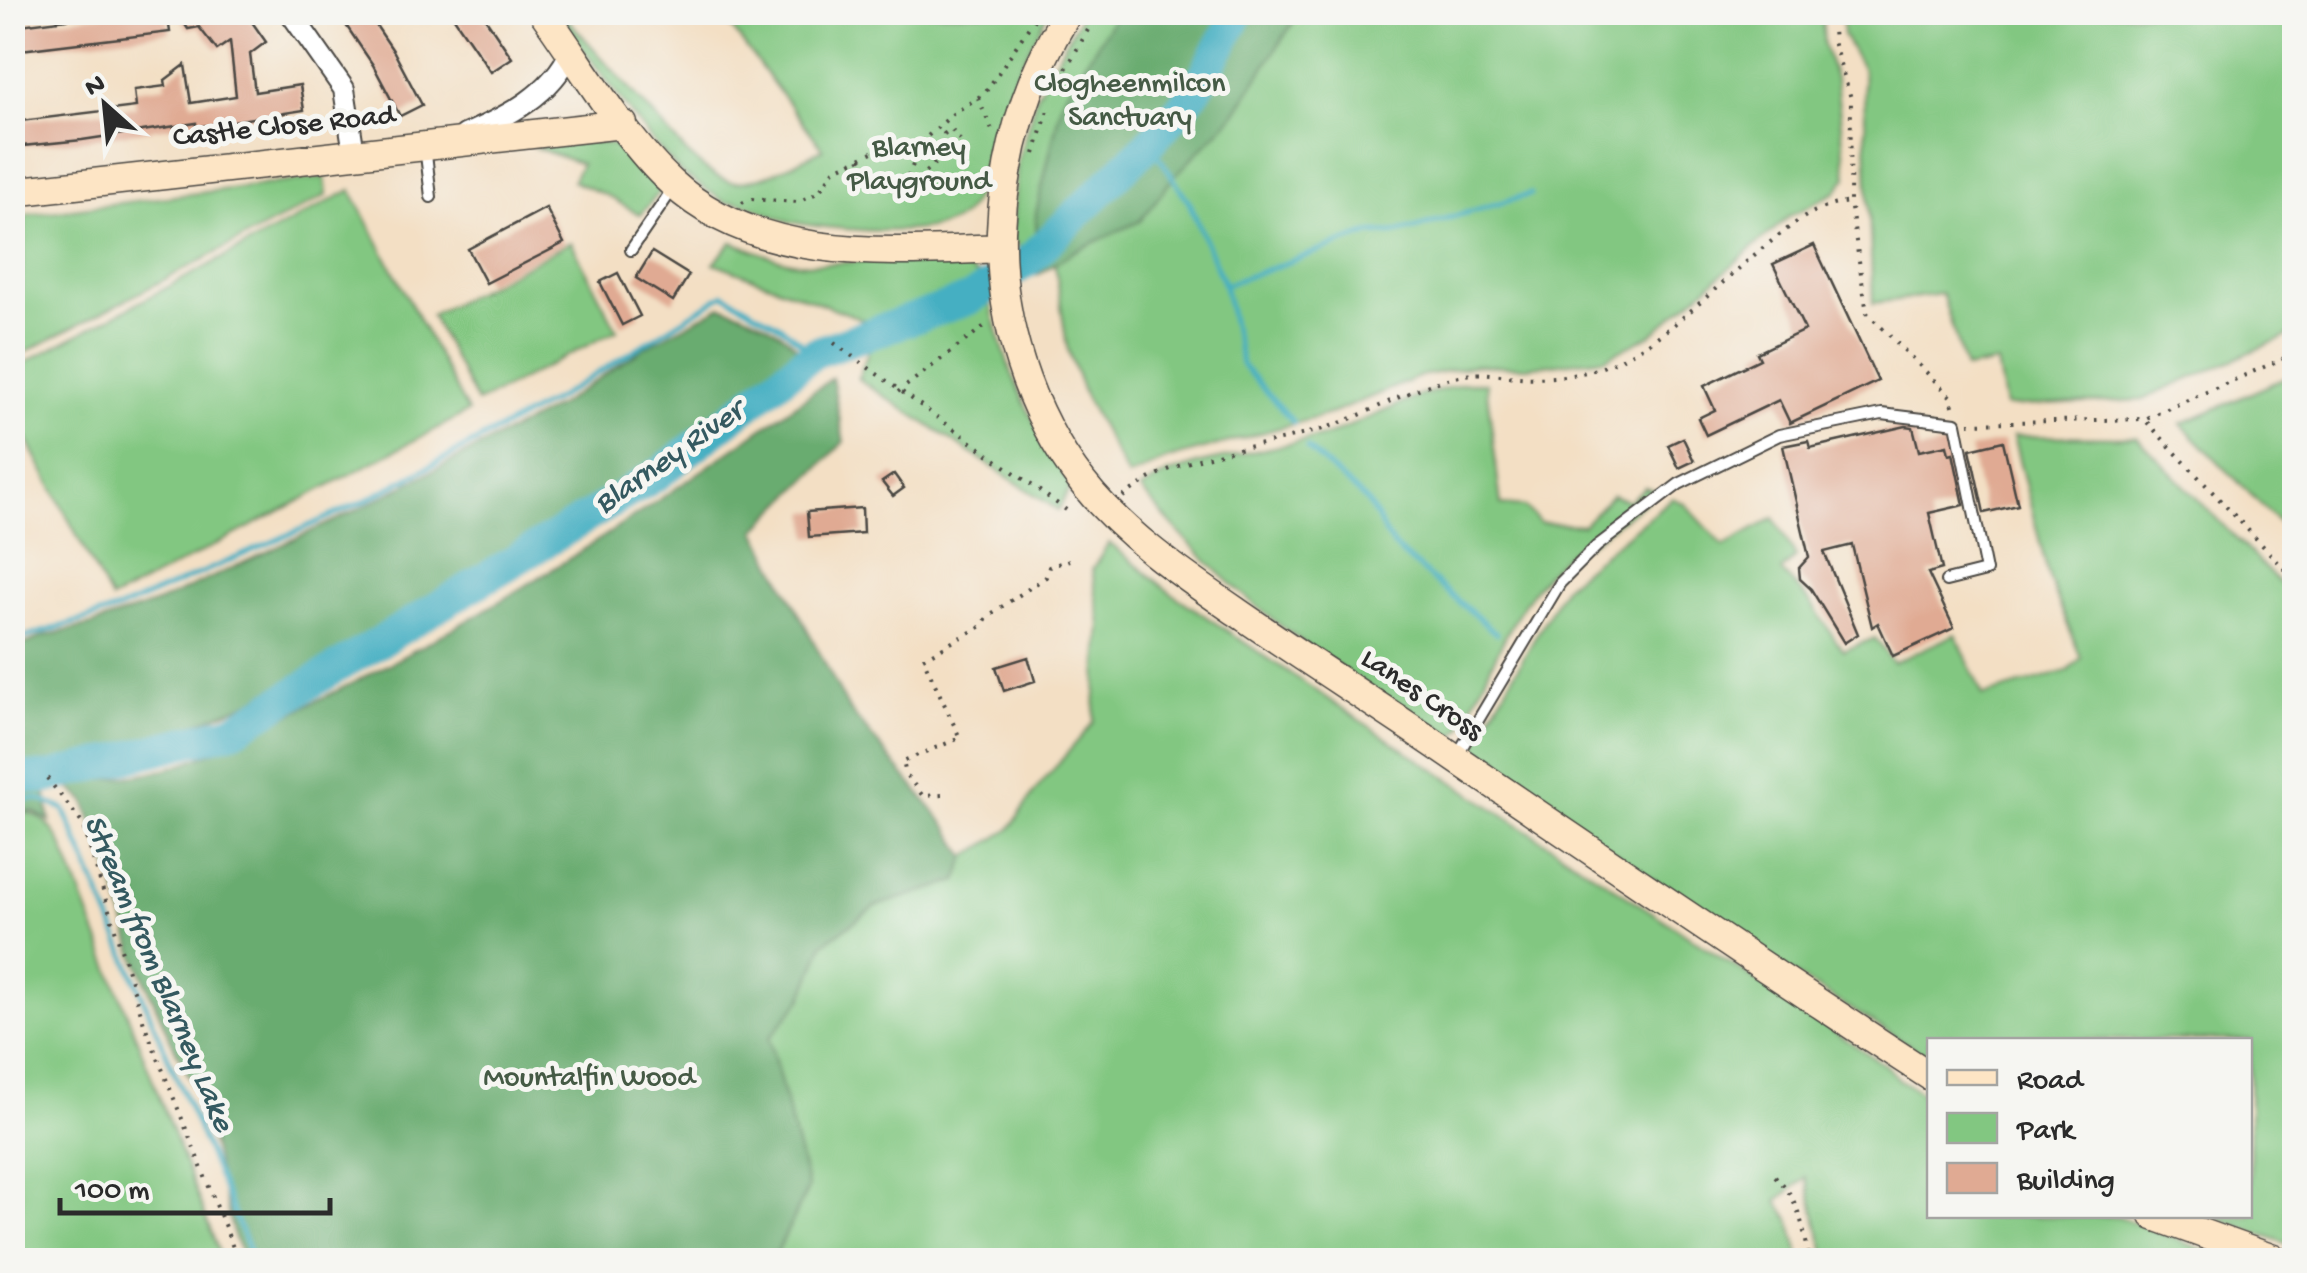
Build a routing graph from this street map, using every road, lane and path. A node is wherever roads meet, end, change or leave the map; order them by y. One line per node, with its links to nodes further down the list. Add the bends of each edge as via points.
1 (290, 12): 18 (street, via 344,89)
2 (544, 12): 7 (street)
3 (1039, 12): 9 (path, via 997,80)
4 (1068, 12): 28 (street, Lanes Cross, via 1021,109)
5 (1098, 12): 8 (path)
6 (1832, 12): 27 (path, via 1834,45 1851,98)
7 (571, 51): 11 (street); 15 (street, Castle Close Road, via 537,96 498,120)
8 (1057, 87)
9 (978, 98): 12 (path); 13 (path)
10 (1050, 103): 22 (path)
11 (623, 124): 15 (street, Castle Close Road); 23 (street)
12 (992, 134)
13 (921, 142): 16 (path); 17 (path)
14 (942, 142): 17 (path); 19 (path); 19 (path, via 952,129 962,143 959,152)
15 (435, 144): 18 (street, Castle Close Road); 26 (lane)
16 (909, 148): 20 (path); 21 (path, via 888,146)
17 (924, 149): 20 (path)
18 (354, 153): 25 (street, Castle Close Road)
19 (945, 154): 24 (path)
20 (917, 155): 24 (path)
21 (860, 158): 24 (path, via 878,185); 29 (path, via 834,170 812,197 750,198)
22 (1032, 160)
23 (675, 186): 29 (street); 30 (lane)
24 (904, 186)
25 (12, 192)
26 (431, 197)
27 (1850, 202): 38 (path, via 1867,314 1950,397); 39 (path, via 1823,205 1796,222 1662,335 1593,370 1524,378 1474,373 1426,386 1336,424 1171,468)
28 (1002, 212): 31 (street, via 995,228); 32 (street, Lanes Cross)
29 (725, 218): 31 (street, via 821,248)
30 (631, 250)
31 (960, 250): 32 (street)
32 (1001, 258): 33 (street, Lanes Cross)
33 (1000, 314): 36 (path); 39 (street, Lanes Cross, via 1048,428)
34 (834, 343): 36 (path)
35 (2294, 354): 37 (path)
36 (898, 392): 40 (path)
37 (2144, 419): 38 (path); 42 (path)
38 (1956, 423): 43 (lane, via 1986,571); 44 (lane, via 1882,414 1779,435 1679,484 1560,583)
39 (1108, 509): 44 (street, Lanes Cross, via 1177,571)
40 (1069, 512)
41 (1070, 560): 47 (path, via 1049,567 1046,577 982,626 923,658 960,738 903,761 923,796)
42 (2294, 579)
43 (1946, 581)
44 (1456, 758): 49 (street, Lanes Cross)
45 (19, 766): 48 (path)
46 (47, 778): 52 (path, via 82,823 144,1023)
47 (942, 796)
48 (20, 811)
49 (1927, 1074)
50 (1775, 1176): 53 (path, via 1796,1202)
51 (2160, 1218): 54 (street)
52 (238, 1260)
53 (1810, 1260)
54 (2276, 1260)

